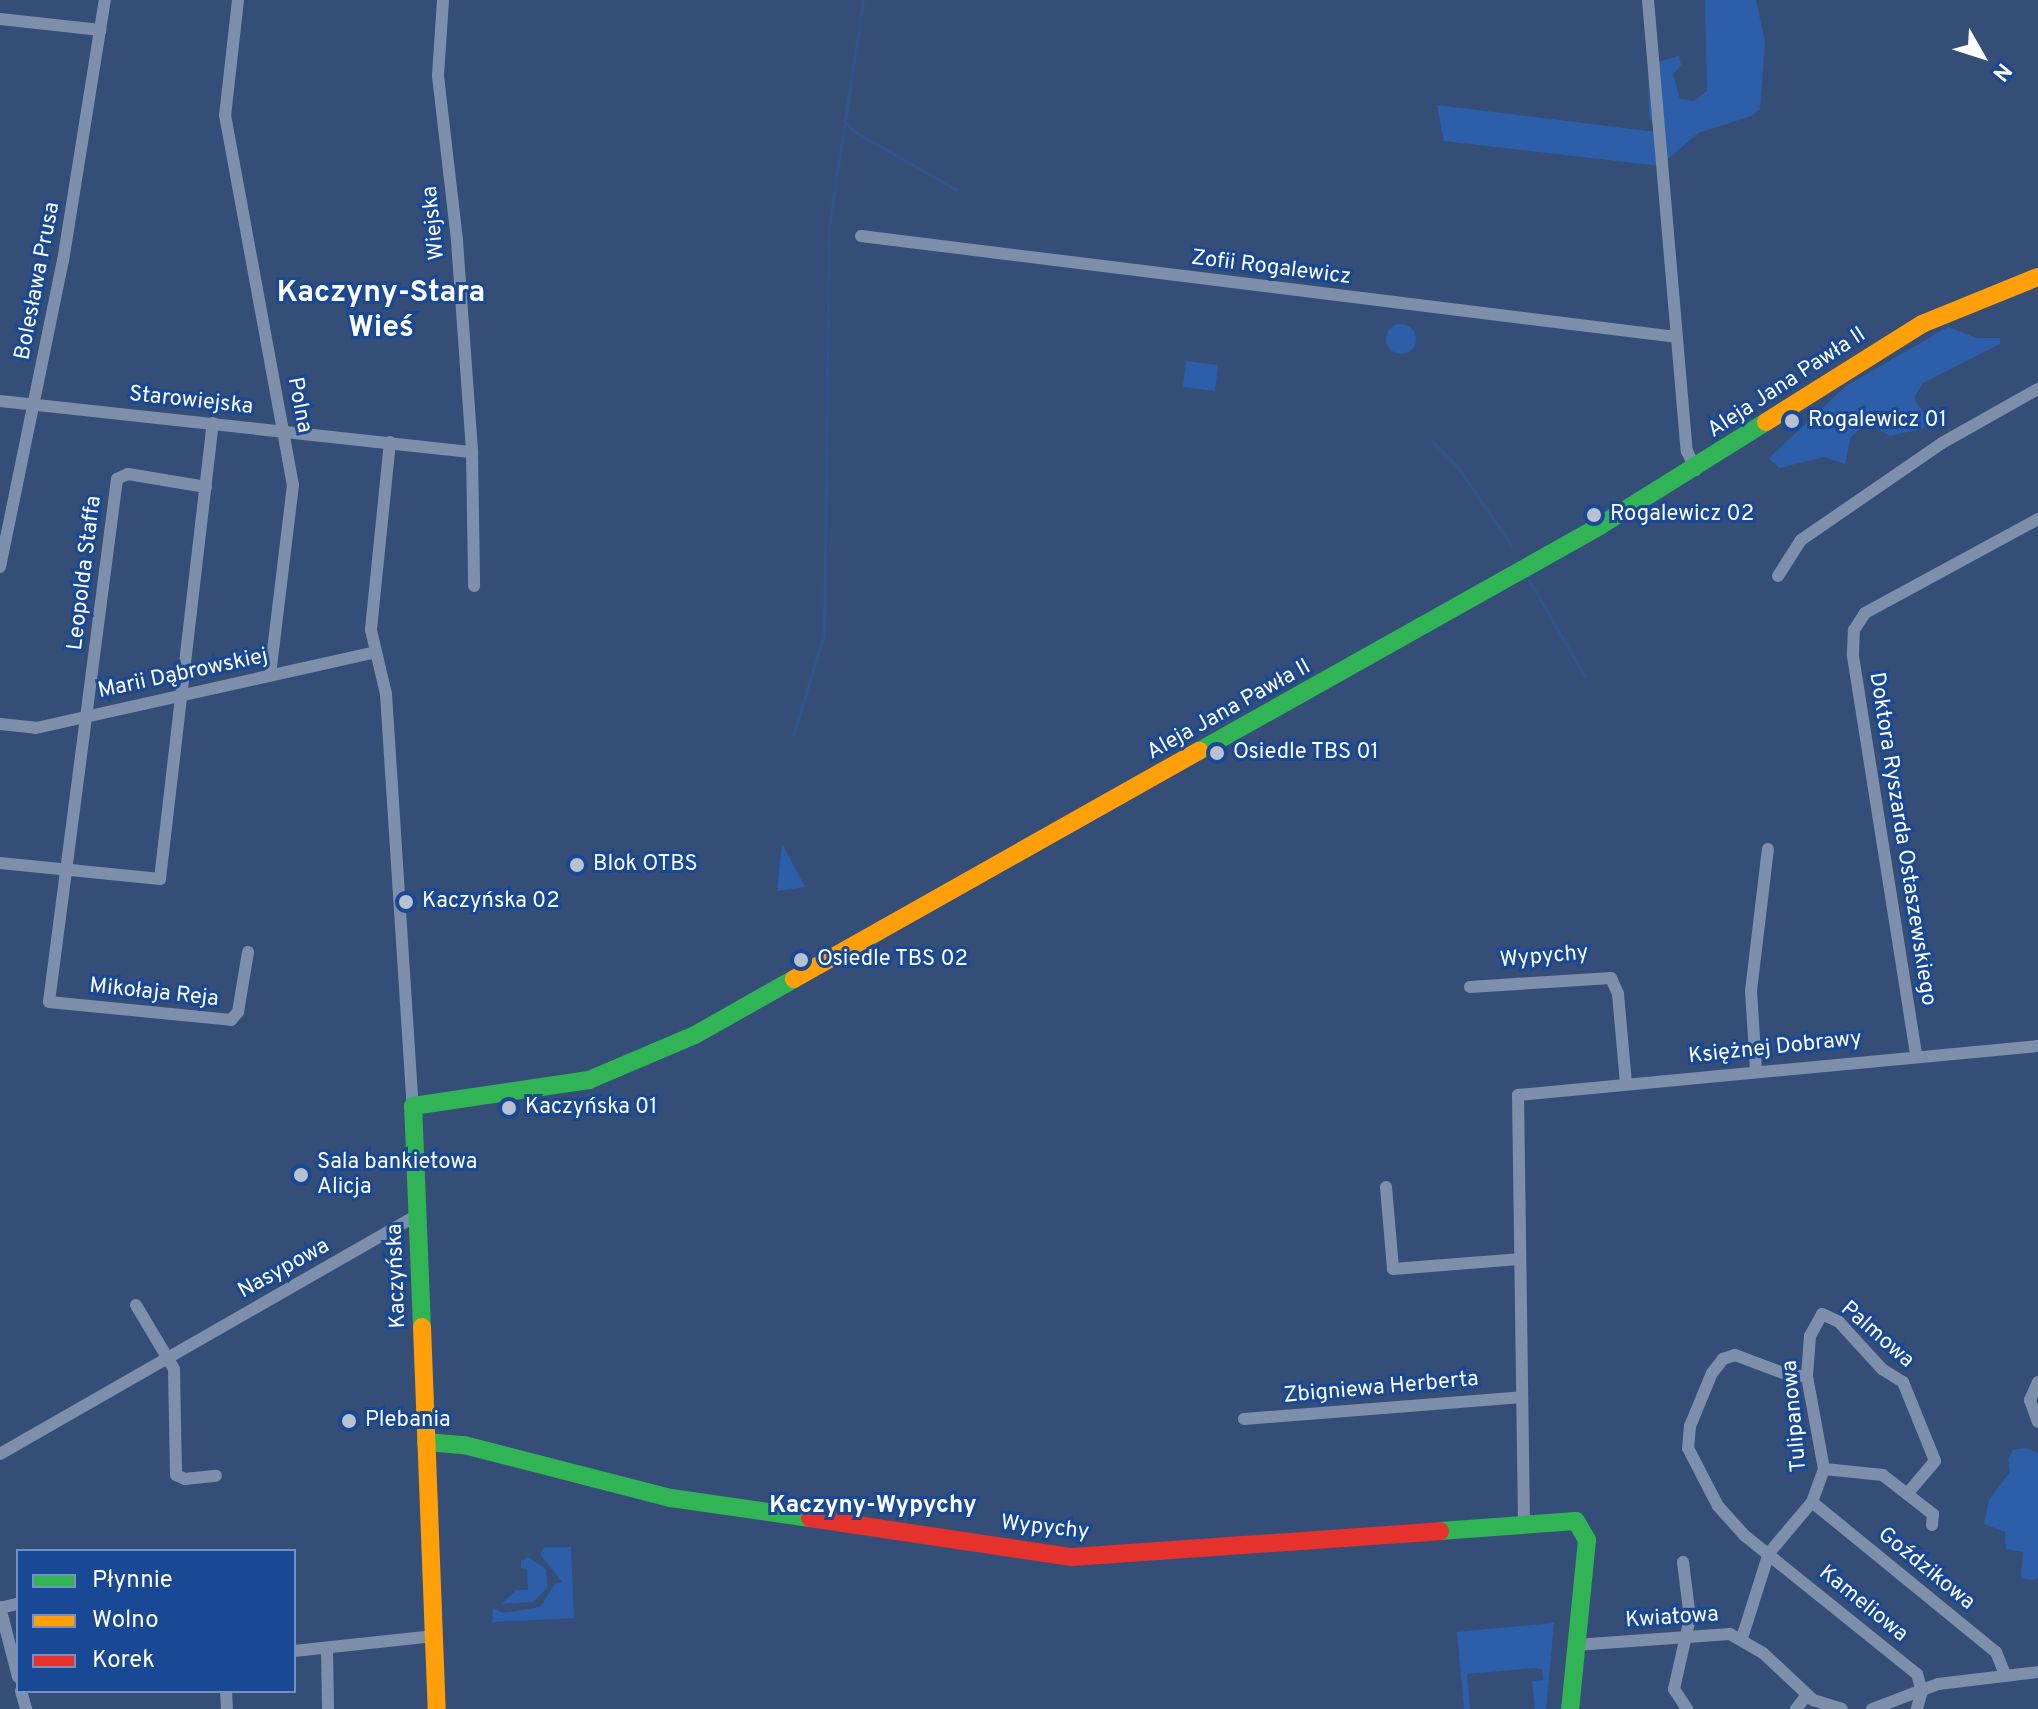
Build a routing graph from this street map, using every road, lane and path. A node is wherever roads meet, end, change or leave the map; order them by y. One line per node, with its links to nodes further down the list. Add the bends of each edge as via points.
1 (105, 0): 6 (street, Bolesława Prusa)
2 (238, 0): 14 (street, Polna, via 225,115)
3 (443, 0): 16 (street, Wiejska, via 438,76 457,241)
4 (1647, 0): 9 (street)
5 (0, 19): 6 (street)
6 (100, 30): 12 (street, Bolesława Prusa, via 68,235)
7 (861, 236): 9 (street, Zofii Rogalewicz)
8 (2038, 277): 17 (street, Aleja Jana Pawła II, via 1922,324)
9 (1676, 337): 17 (street, via 1687,451)
10 (2038, 389): 21 (street, via 1942,443 1801,540)
11 (0, 401): 12 (street, Starowiejska)
12 (34, 404): 13 (street, Starowiejska); 20 (street, Bolesława Prusa)
13 (213, 423): 14 (street, Starowiejska); 18 (street)
14 (284, 431): 15 (street, Starowiejska); 24 (street, Polna, via 293,485)
15 (390, 442): 16 (street, Starowiejska); 23 (street, Kaczyńska, via 371,630)
16 (472, 452): 22 (street, Wiejska)
17 (1696, 470): 37 (street, Aleja Jana Pawła II, via 695,1035 589,1080)
18 (206, 487): 25 (street); 26 (street, Leopolda Staffa, via 128,474 117,479)
19 (2038, 519): 34 (street, Doktora Ryszarda Ostaszewskiego, via 1865,613 1854,630 1855,670)
20 (0, 567)
21 (1778, 576)
22 (474, 586)
23 (375, 652): 24 (street, Marii Dąbrowskiej); 37 (street, Kaczyńska, via 387,704)
24 (270, 676): 25 (street, Marii Dąbrowskiej)
25 (182, 695): 26 (street, Marii Dąbrowskiej); 30 (street, via 160,879)
26 (87, 716): 27 (street, Marii Dąbrowskiej, via 36,728); 30 (street)
27 (0, 724)
28 (1768, 849): 35 (street, via 1751,991)
29 (0, 863): 30 (street)
30 (69, 869): 31 (street, Mikołaja Reja, via 49,1002 231,1020 238,1012)
31 (248, 952)
32 (1470, 987): 36 (street, Wypychy, via 1611,978 1618,994)
33 (2038, 1046): 34 (street, Księżnej Dobrawy)
34 (1916, 1054): 35 (street, Księżnej Dobrawy)
35 (1756, 1070): 36 (street, Księżnej Dobrawy)
36 (1626, 1083): 40 (street, Księżnej Dobrawy, via 1518,1095)
37 (413, 1106): 39 (street, Kaczyńska)
38 (1386, 1187): 40 (street, via 1393,1269)
39 (418, 1215): 43 (street, Nasypowa); 49 (street, Kaczyńska)
40 (1519, 1259): 46 (street)
41 (136, 1305): 43 (street)
42 (1819, 1316): 44 (street, Tulipanowa, via 1810,1336); 53 (street, Palmowa, via 1839,1322 1907,1389 1935,1461)
43 (168, 1358): 50 (street, Nasypowa); 52 (street, via 174,1369 176,1475)
44 (1807, 1376): 51 (street, Tulipanowa); 57 (street, Kameliowa, via 1791,1376 1735,1355 1723,1359 1712,1373 1688,1436 1688,1448 1718,1506)
45 (2038, 1382): 48 (street, via 2030,1400)
46 (1522, 1397): 47 (street, Zbigniewa Herberta); 55 (street)
47 (1244, 1419)
48 (2038, 1422)
49 (426, 1442): 55 (street, Wypychy, via 464,1445 671,1498 1072,1557); 61 (street, Kaczyńska)
50 (0, 1454)
51 (1824, 1469): 53 (street, via 1883,1475); 54 (street, Tulipanowa)
52 (216, 1476)
53 (1907, 1494): 56 (street, via 1933,1514)
54 (1812, 1502): 57 (street, Tulipanowa); 67 (street, Goździkowa, via 1996,1652)
55 (1524, 1524): 63 (street, Wypychy, via 1576,1521 1587,1540)
56 (1932, 1525)
57 (1769, 1553): 62 (street, Tulipanowa); 69 (street, Kameliowa, via 1917,1674)
58 (1683, 1562): 60 (street)
59 (0, 1607): 66 (street)
60 (1687, 1634): 62 (street, Kwiatowa); 63 (street, Kwiatowa); 74 (street, via 1674,1689)
61 (434, 1636): 64 (street); 72 (street, Kaczyńska)
62 (1742, 1638): 70 (street, Kwiatowa)
63 (1575, 1645): 73 (street)
64 (327, 1649): 65 (street); 71 (street)
65 (296, 1651)
66 (16, 1669)
67 (2005, 1674): 68 (street); 69 (street)
68 (2038, 1674)
69 (1922, 1691): 77 (street); 78 (street)
70 (1807, 1695): 75 (street); 76 (street, Kwiatowa)
71 (328, 1709)
72 (437, 1709)
73 (1570, 1709)
74 (1687, 1709)
75 (1796, 1709)
76 (1842, 1709)
77 (1872, 1709)
78 (1917, 1709)

